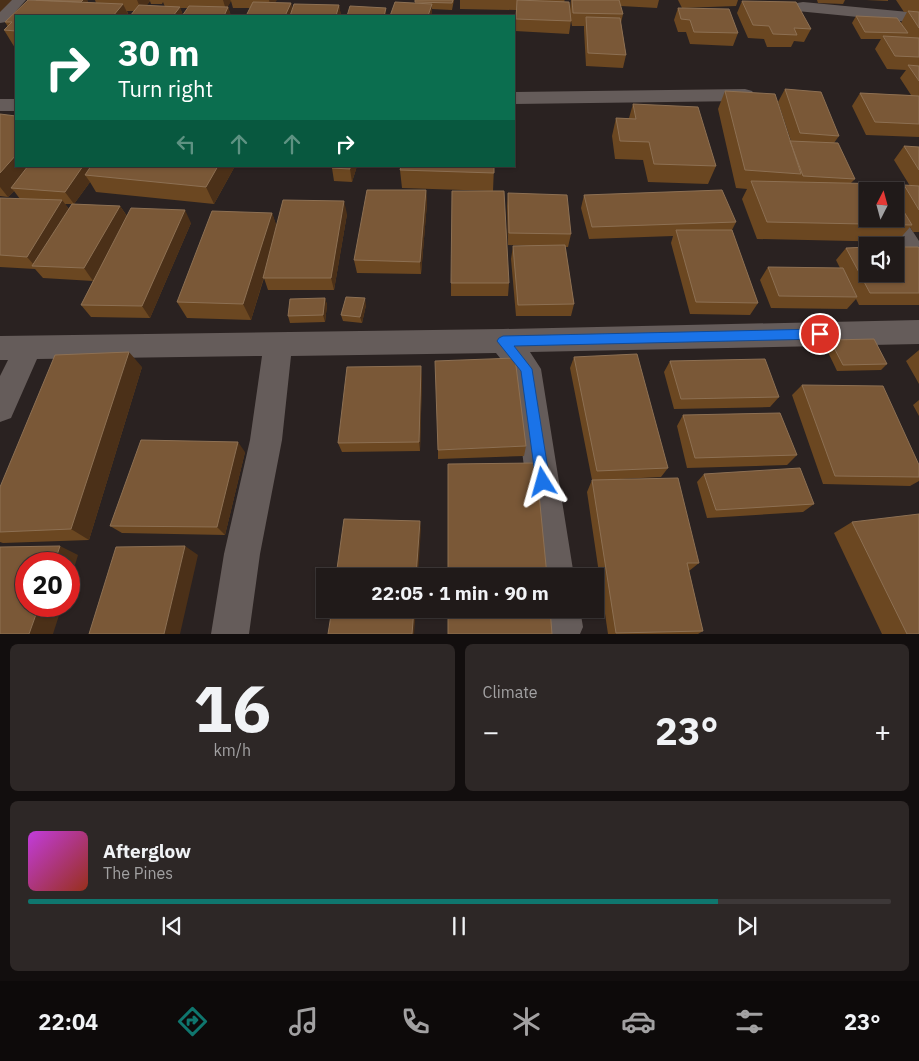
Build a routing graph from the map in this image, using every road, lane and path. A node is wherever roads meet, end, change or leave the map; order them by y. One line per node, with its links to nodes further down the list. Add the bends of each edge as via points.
1 (18, 0): 3 (street)
2 (803, 7): 4 (street)
3 (0, 18)
4 (919, 18)
5 (745, 95): 6 (street)
6 (515, 98)
7 (0, 105): 8 (street)
8 (15, 105)
9 (898, 228): 10 (street)
10 (919, 262)
11 (919, 332): 12 (street)
12 (503, 341): 13 (street); 16 (street, via 526,369)
13 (278, 344): 14 (street); 17 (street, via 266,440 242,554)
14 (14, 348): 15 (street)
15 (0, 408)
16 (555, 568)
17 (230, 634)

